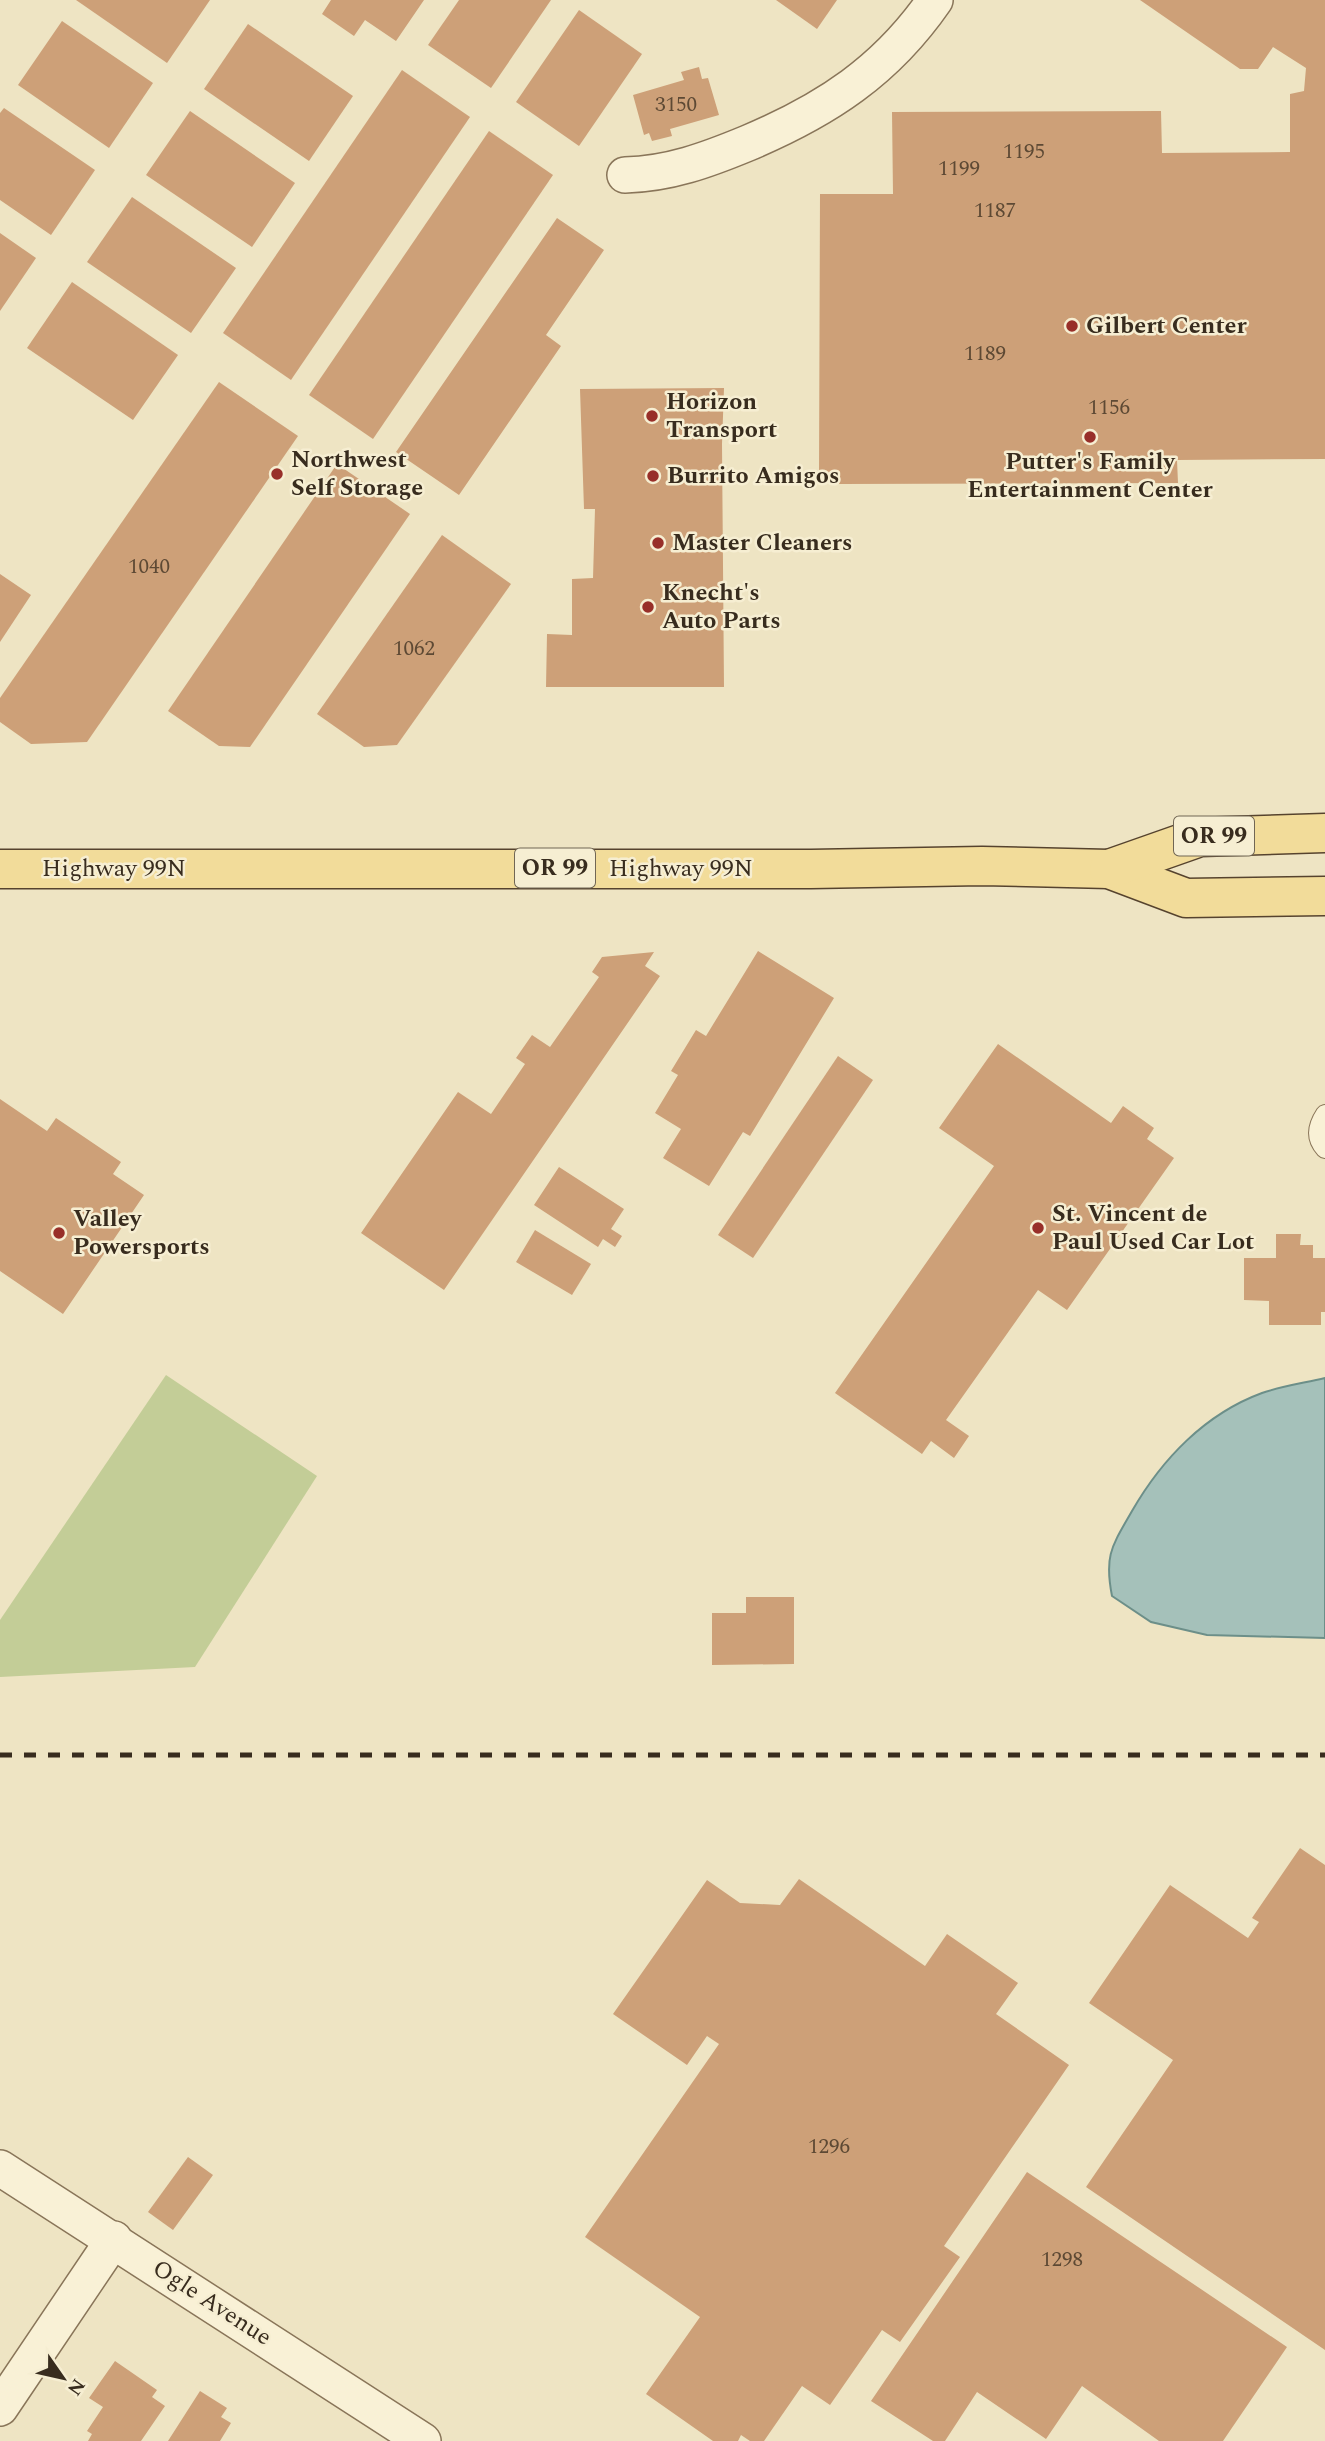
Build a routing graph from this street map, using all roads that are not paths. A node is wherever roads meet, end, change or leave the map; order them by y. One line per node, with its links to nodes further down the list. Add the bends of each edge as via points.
1 (935, 0): 2 (street, via 920,23 882,62 843,94 789,126 704,162)
2 (625, 175)
3 (1325, 833): 5 (main road, Highway 99N / OR 99, via 1200,837)
4 (0, 869): 5 (main road, Highway 99N / OR 99)
5 (1109, 869): 6 (main road, Highway 99N / OR 99, via 1186,898)
6 (1325, 896)
7 (1325, 1114): 8 (lane, via 1317,1132)
8 (1325, 1149)
9 (0, 2168): 10 (street, Ogle Avenue)
10 (114, 2239): 11 (street); 12 (street, Ogle Avenue)
11 (0, 2409)
12 (423, 2441)

